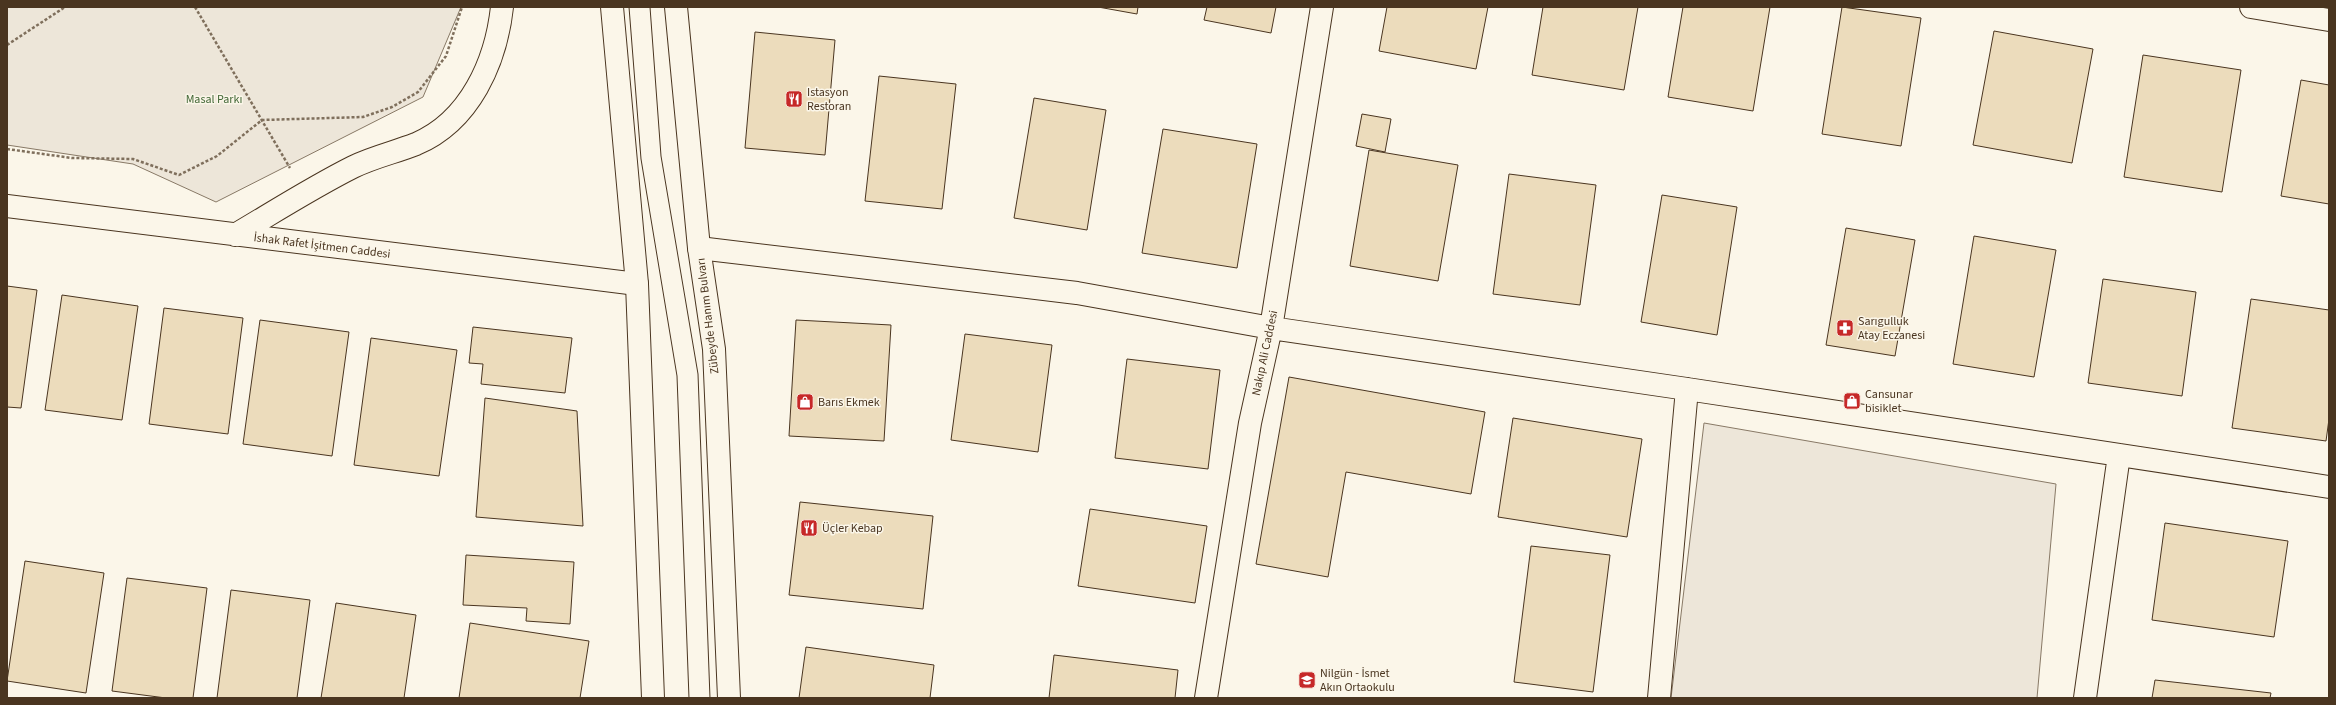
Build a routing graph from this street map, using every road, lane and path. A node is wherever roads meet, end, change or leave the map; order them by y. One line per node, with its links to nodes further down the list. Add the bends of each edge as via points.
1 (65, 7): 11 (path)
2 (195, 7): 12 (path)
3 (462, 7): 12 (path, via 446,56 418,92 392,107 363,118)
4 (502, 7): 14 (street, via 499,32 480,84 456,118 418,143 354,166)
5 (612, 7): 18 (street)
6 (676, 7): 17 (street, Zübeyde Hanım Bulvarı)
7 (1322, 7): 19 (street, Nakıp Ali Caddesi)
8 (2251, 7): 9 (street)
9 (2278, 9): 10 (street)
10 (2329, 20)
11 (7, 45)
12 (262, 120): 13 (path, via 217,156 179,175 133,159 72,158); 14 (path)
13 (7, 149)
14 (306, 194): 16 (street)
15 (7, 206): 16 (street, İshak Rafet İşitmen Caddesi)
16 (235, 235): 18 (street, İshak Rafet İşitmen Caddesi)
17 (699, 248): 19 (street, via 1077,293); 24 (street, Zübeyde Hanım Bulvarı, via 714,349)
18 (637, 284): 23 (street)
19 (1271, 328): 20 (street); 25 (street, Nakıp Ali Caddesi, via 1250,423)
20 (1687, 389): 21 (street); 26 (street)
21 (2120, 455): 22 (street); 27 (street)
22 (2329, 487)
23 (653, 698)
24 (729, 698)
25 (1206, 698)
26 (1658, 698)
27 (2085, 698)

